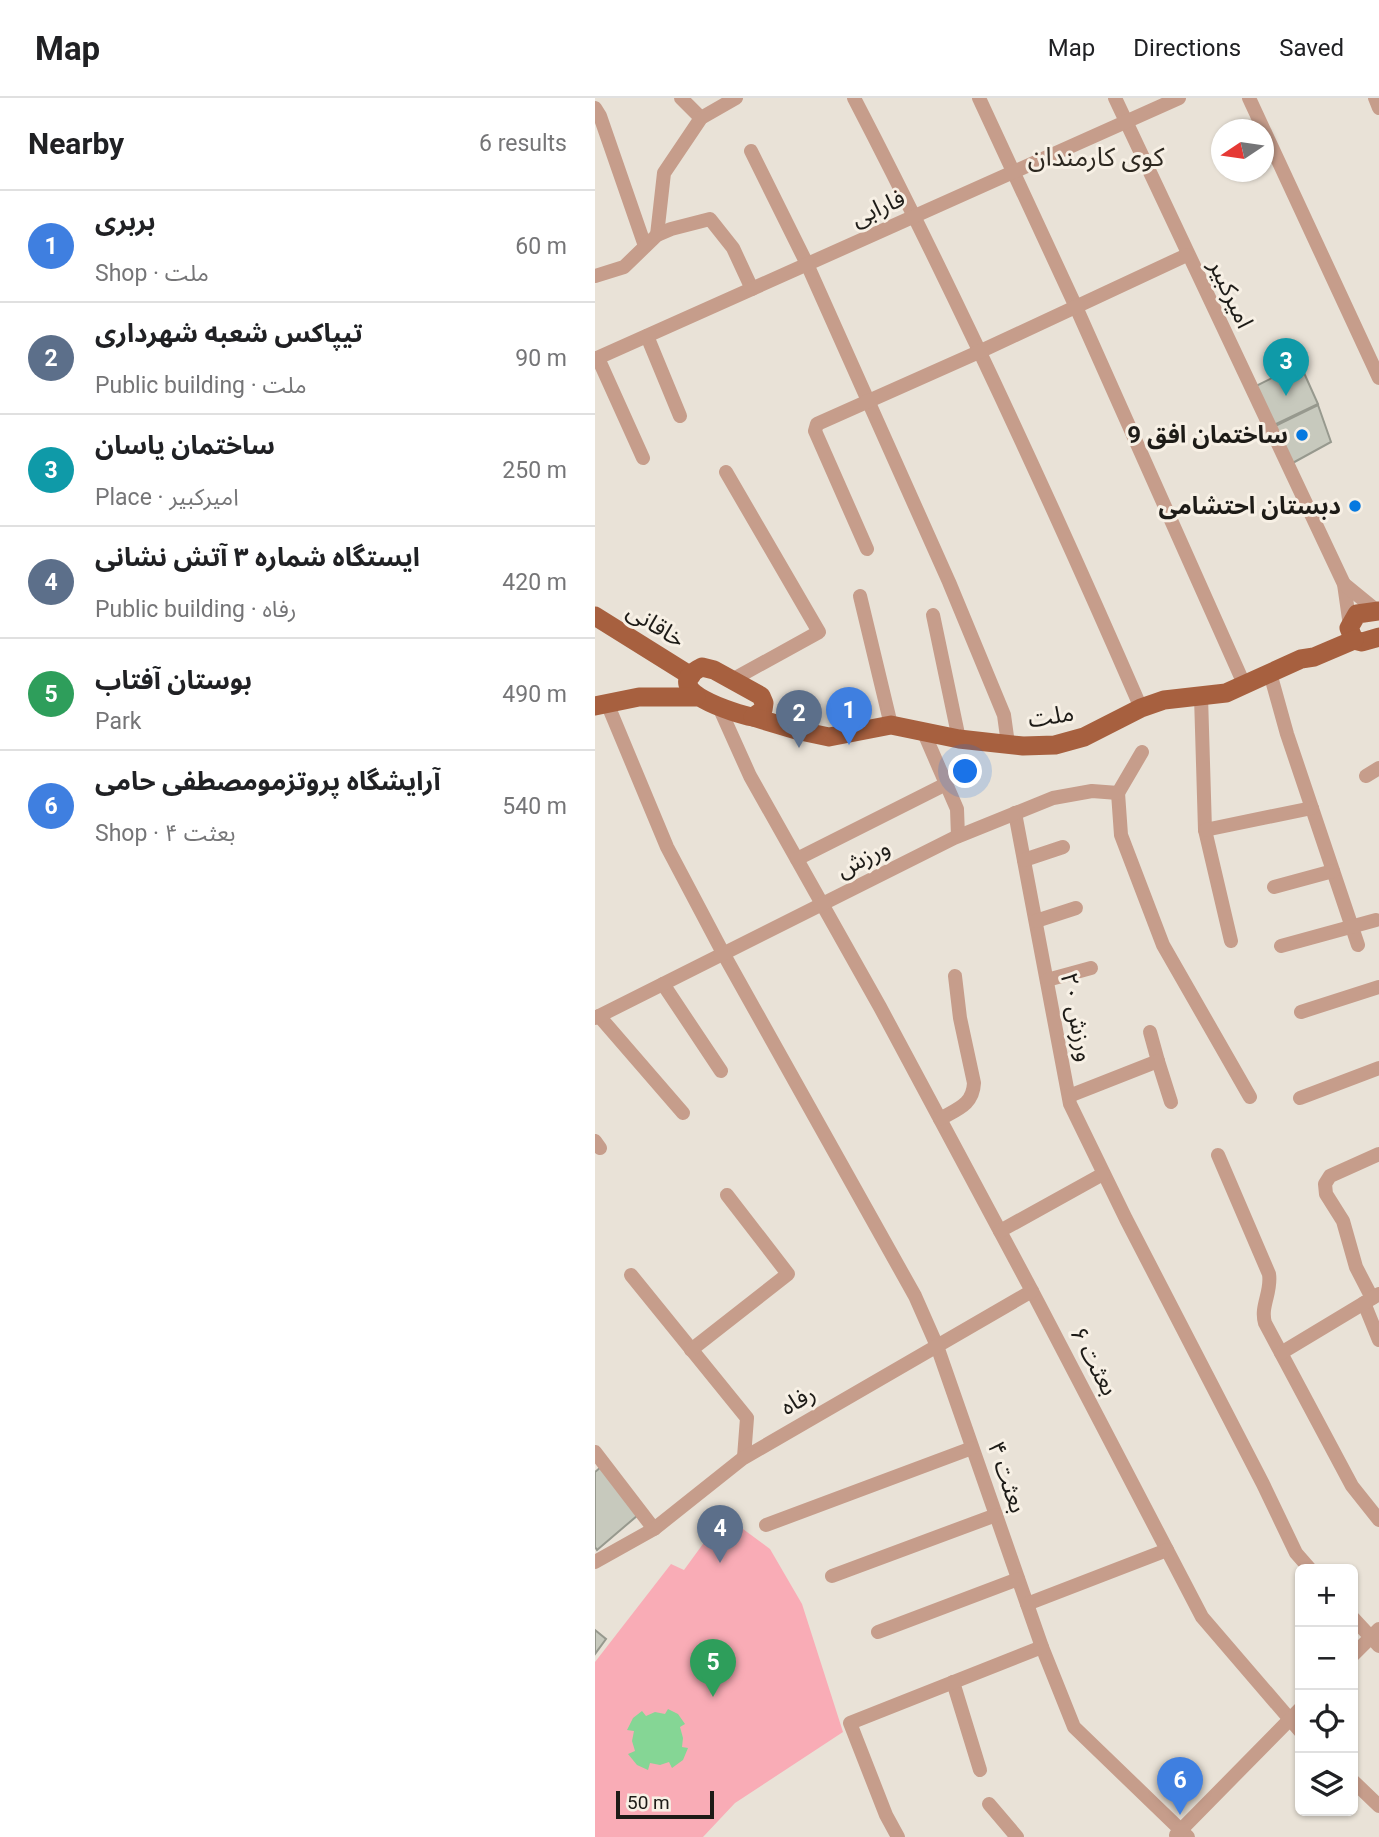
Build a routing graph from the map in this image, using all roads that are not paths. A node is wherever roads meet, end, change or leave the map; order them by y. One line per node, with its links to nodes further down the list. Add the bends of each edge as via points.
1 (681, 98): 11 (street)
2 (736, 98): 11 (street)
3 (854, 98): 15 (street)
4 (979, 98): 14 (street)
5 (1115, 98): 12 (street, امیرکبیر)
6 (1179, 98): 12 (street, فارابی)
7 (1249, 98): 26 (street)
8 (1375, 98): 10 (street)
9 (595, 108): 17 (street)
10 (1379, 108)
11 (701, 118): 16 (street, via 664,173)
12 (1126, 122): 14 (street, فارابی); 18 (street, امیرکبیر)
13 (751, 151): 19 (street)
14 (1013, 172): 15 (street, فارابی); 22 (street)
15 (915, 216): 19 (street, فارابی); 24 (street)
16 (657, 235): 17 (street); 21 (street, via 710,219 733,248)
17 (645, 246): 20 (street, via 624,267)
18 (1187, 255): 22 (street); 32 (street, امیرکبیر)
19 (807, 264): 21 (street, فارابی); 27 (street)
20 (595, 276)
21 (752, 289): 23 (street, فارابی)
22 (1076, 307): 24 (street); 42 (street)
23 (647, 336): 25 (street, فارابی); 28 (street)
24 (981, 351): 27 (street); 48 (street)
25 (596, 358): 29 (street)
26 (1379, 378)
27 (868, 401): 31 (street, via 814,426); 54 (street, via 1004,715)
28 (680, 416)
29 (643, 458)
30 (726, 472): 41 (street, via 819,632)
31 (867, 549)
32 (1344, 584): 34 (street); 37 (street, امیرکبیر)
33 (860, 596): 50 (street)
34 (1378, 610): 37 (main road, ملت, via 1357,614)
35 (933, 615): 53 (street)
36 (595, 616): 40 (main road, خاقانی)
37 (1351, 632): 38 (main road, via 1362,642); 39 (main road, ملت)
38 (1379, 637)
39 (1270, 673): 42 (main road, ملت); 60 (street)
40 (691, 676): 41 (main road, via 706,668); 45 (main road)
41 (732, 680): 43 (main road)
42 (1244, 684): 44 (main road, ملت, via 1226,693)
43 (761, 696): 49 (main road, via 763,710); 51 (main road)
44 (1201, 696): 48 (main road, ملت); 62 (street)
45 (696, 697): 46 (main road, via 639,697); 47 (main road, ملت)
46 (601, 704): 77 (street, بعثت ۴, via 667,847)
47 (719, 707): 49 (main road, ملت); 65 (street, بعثت ۶, via 750,776)
48 (1141, 708): 54 (main road, ملت, via 1083,737 1055,745)
49 (753, 717): 51 (main road, ملت)
50 (891, 725): 51 (main road, ملت, via 829,737); 52 (main road, ملت)
51 (796, 730)
52 (924, 733): 53 (main road, ملت); 58 (street)
53 (959, 739): 54 (main road, ملت)
54 (1008, 744)
55 (1142, 752): 59 (street)
56 (1379, 768): 57 (street)
57 (1366, 776)
58 (946, 784): 63 (street, via 957,809); 65 (street)
59 (1118, 793): 61 (street, ورزش, via 1092,791 1052,798); 90 (street, via 1121,835 1163,944)
60 (1312, 808): 62 (street); 67 (street)
61 (1015, 813): 63 (street, ورزش); 66 (street, ورزش ۲۰)
62 (1205, 830): 74 (street)
63 (958, 836): 69 (street, ورزش)
64 (1063, 847): 66 (street)
65 (797, 859): 69 (street, بعثت ۶)
66 (1024, 860): 72 (street, ورزش ۲۰)
67 (1333, 871): 68 (street); 73 (street)
68 (1274, 887)
69 (822, 904): 77 (street, ورزش); 94 (street, بعثت ۶)
70 (1076, 908): 72 (street)
71 (1377, 920): 73 (street)
72 (1036, 921): 80 (street, ورزش ۲۰)
73 (1352, 926): 75 (street); 76 (street)
74 (1231, 942)
75 (1358, 945)
76 (1281, 946)
77 (723, 953): 81 (street, ورزش); 104 (street, بعثت ۴, via 915,1296)
78 (1091, 968): 80 (street)
79 (955, 976): 94 (street, via 974,1093)
80 (1047, 980): 89 (street, ورزش ۲۰)
81 (663, 984): 84 (street, ورزش); 88 (street)
82 (1379, 987): 83 (street)
83 (1301, 1012)
84 (597, 1017): 93 (street)
85 (1150, 1032): 86 (street)
86 (1158, 1061): 89 (street); 92 (street)
87 (1379, 1068): 91 (street)
88 (721, 1071)
89 (1069, 1096): 97 (street, ورزش ۲۰)
90 (1250, 1097)
91 (1300, 1098)
92 (1171, 1102)
93 (683, 1113)
94 (940, 1119): 99 (street, بعثت ۶)
95 (1379, 1154): 102 (street, via 1329,1176 1325,1184)
96 (1218, 1155): 106 (street, via 1269,1274 1271,1289 1263,1315)
97 (1103, 1174): 99 (street); 116 (street, ورزش ۲۰)
98 (727, 1195): 105 (street, via 788,1274)
99 (1000, 1231): 101 (street, بعثت ۶)
100 (631, 1275): 105 (street)
101 (1032, 1291): 104 (street, رفاه); 114 (street, بعثت ۶)
102 (1372, 1298): 103 (street); 106 (street)
103 (1379, 1340)
104 (937, 1346): 107 (street, بعثت ۴); 109 (street, رفاه)
105 (691, 1350): 109 (street, via 747,1418)
106 (1281, 1353): 111 (street, via 1352,1486)
107 (972, 1448): 110 (street, بعثت ۴); 112 (street)
108 (595, 1452): 113 (street)
109 (744, 1457): 113 (street, رفاه)
110 (996, 1515): 117 (street); 118 (street, بعثت ۴)
111 (1379, 1520)
112 (766, 1525)
113 (654, 1529): 115 (street, رفاه)
114 (1167, 1550): 119 (street); 127 (street, بعثت ۶, via 1202,1617)
115 (595, 1562)
116 (1306, 1564)
117 (832, 1576)
118 (1018, 1579): 119 (street, بعثت ۴); 121 (street)
119 (1027, 1604): 123 (street, بعثت ۴)
120 (1358, 1622): 122 (street)
121 (878, 1632)
122 (1376, 1637): 124 (street)
123 (1042, 1647): 125 (street); 133 (street, بعثت ۴, via 1074,1727)
124 (1358, 1651)
125 (953, 1682): 129 (street); 134 (street, via 850,1723)
126 (1295, 1714): 127 (street)
127 (1289, 1720): 128 (street, بعثت ۶); 133 (street)
128 (1295, 1726)
129 (980, 1770)
130 (1358, 1786): 132 (street)
131 (989, 1804): 135 (street)
132 (1379, 1806)
133 (1181, 1835)
134 (898, 1837)
135 (1017, 1837)

